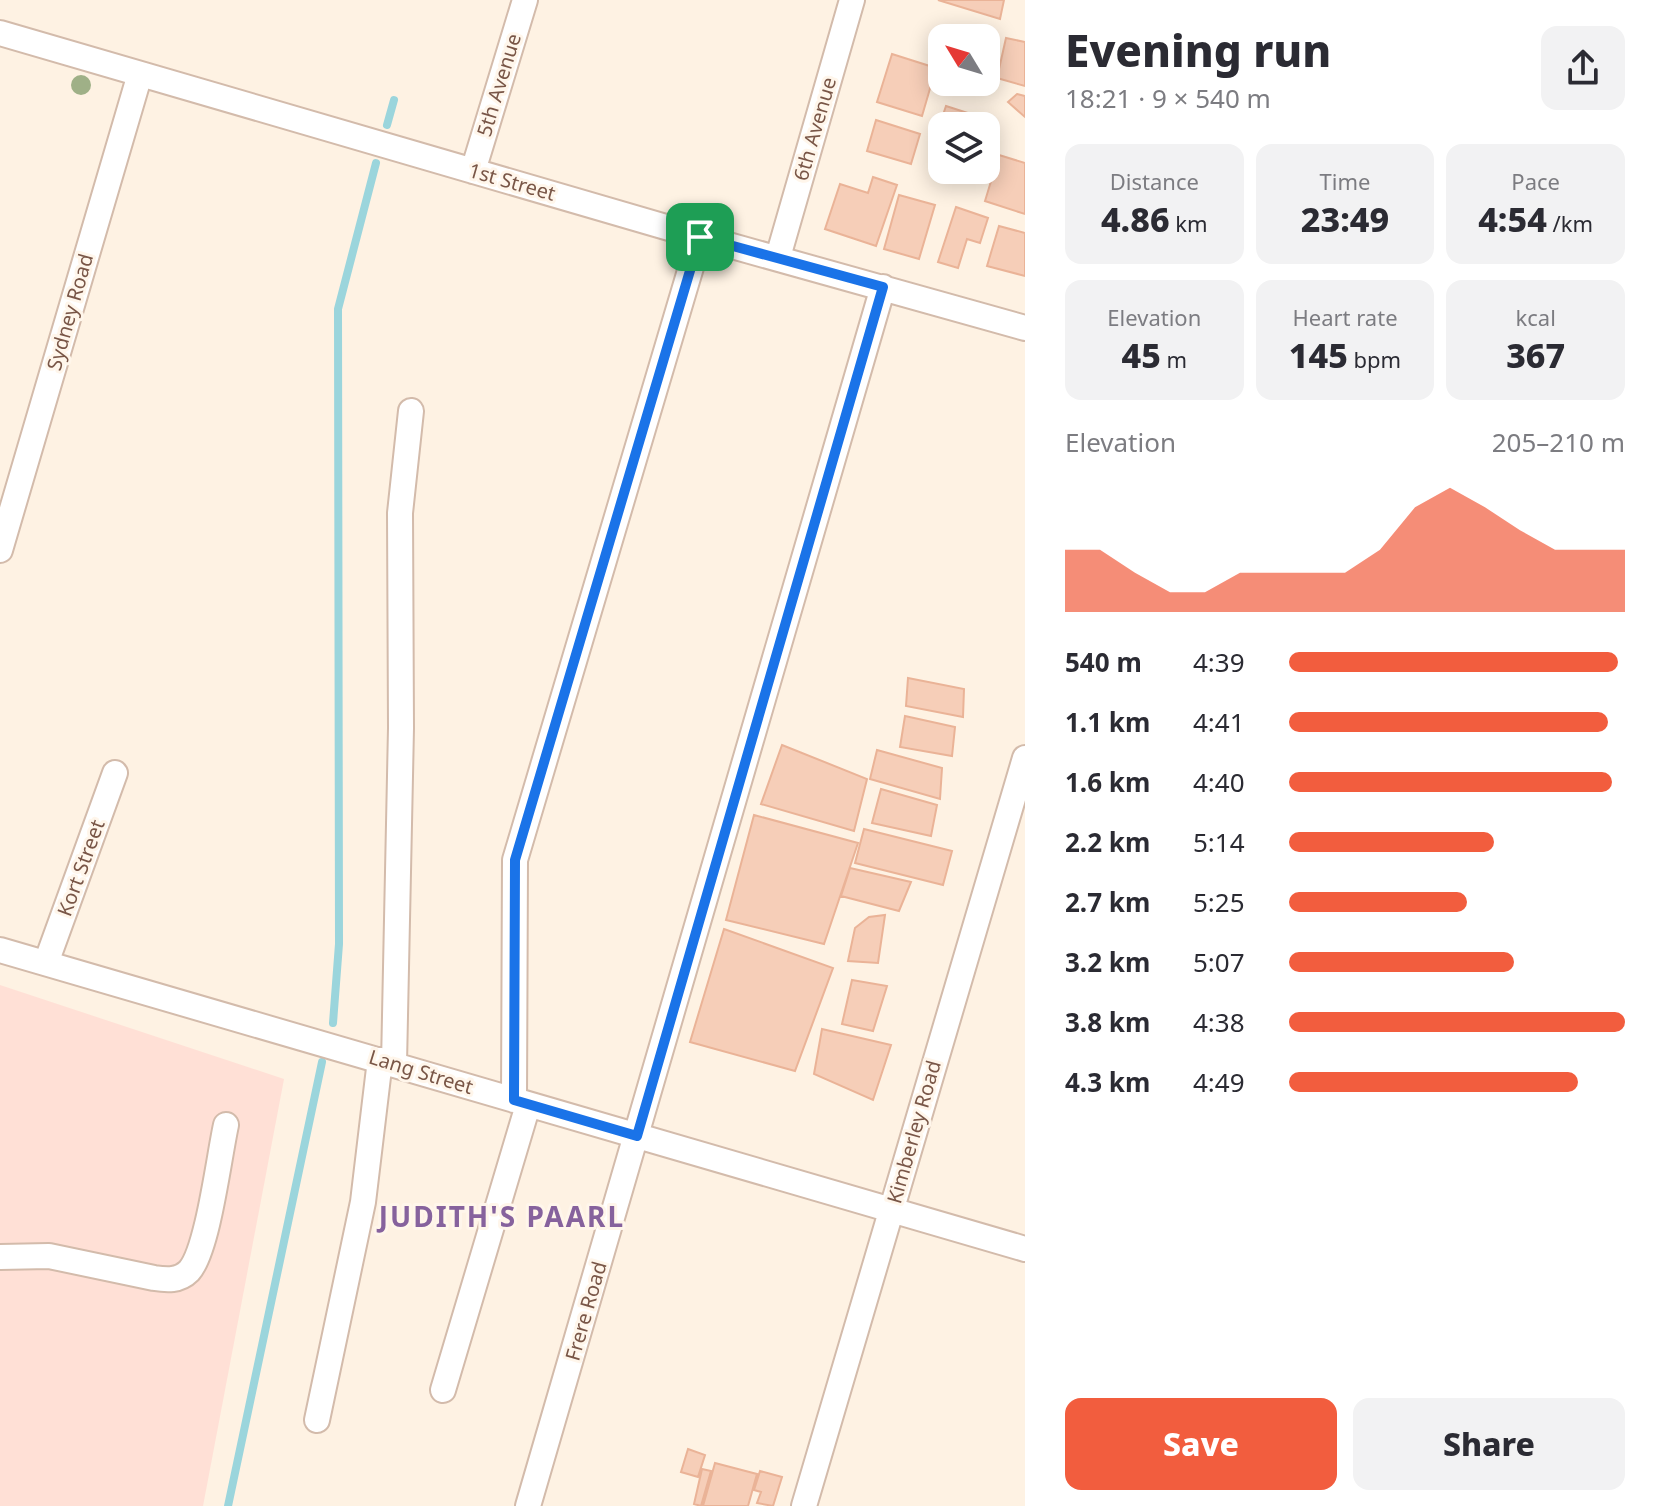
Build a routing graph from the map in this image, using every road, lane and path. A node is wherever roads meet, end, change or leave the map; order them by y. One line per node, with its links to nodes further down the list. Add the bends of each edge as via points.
1 (525, 0): 5 (street, 5th Avenue)
2 (852, 0): 7 (street, 6th Avenue)
3 (0, 33): 4 (street, 1st Street)
4 (140, 74): 5 (street, 1st Street); 11 (street, Sydney Road)
5 (473, 171): 6 (street, 1st Street)
6 (700, 237): 7 (street, 1st Street); 17 (street, via 515,860)
7 (778, 257): 8 (street, 1st Street)
8 (883, 287): 9 (street, 1st Street); 19 (street, Frere Road)
9 (1025, 328)
10 (411, 411): 16 (street, via 400,513 401,728)
11 (0, 550)
12 (1025, 758): 20 (street, Kimberley Road)
13 (115, 773): 15 (street, Kort Street)
14 (0, 950): 15 (street, Lang Street)
15 (46, 963): 16 (street, Lang Street)
16 (387, 1062): 17 (street, Lang Street); 24 (street)
17 (521, 1102): 19 (street, Lang Street); 23 (street)
18 (226, 1125): 22 (street, via 199,1256 181,1277 154,1278 49,1256)
19 (637, 1136): 20 (street, Lang Street); 25 (street, Frere Road)
20 (891, 1211): 21 (street, Lang Street); 26 (street, Kimberley Road)
21 (1025, 1249)
22 (0, 1257)
23 (443, 1390)
24 (317, 1420)
25 (528, 1506)
26 (804, 1506)

